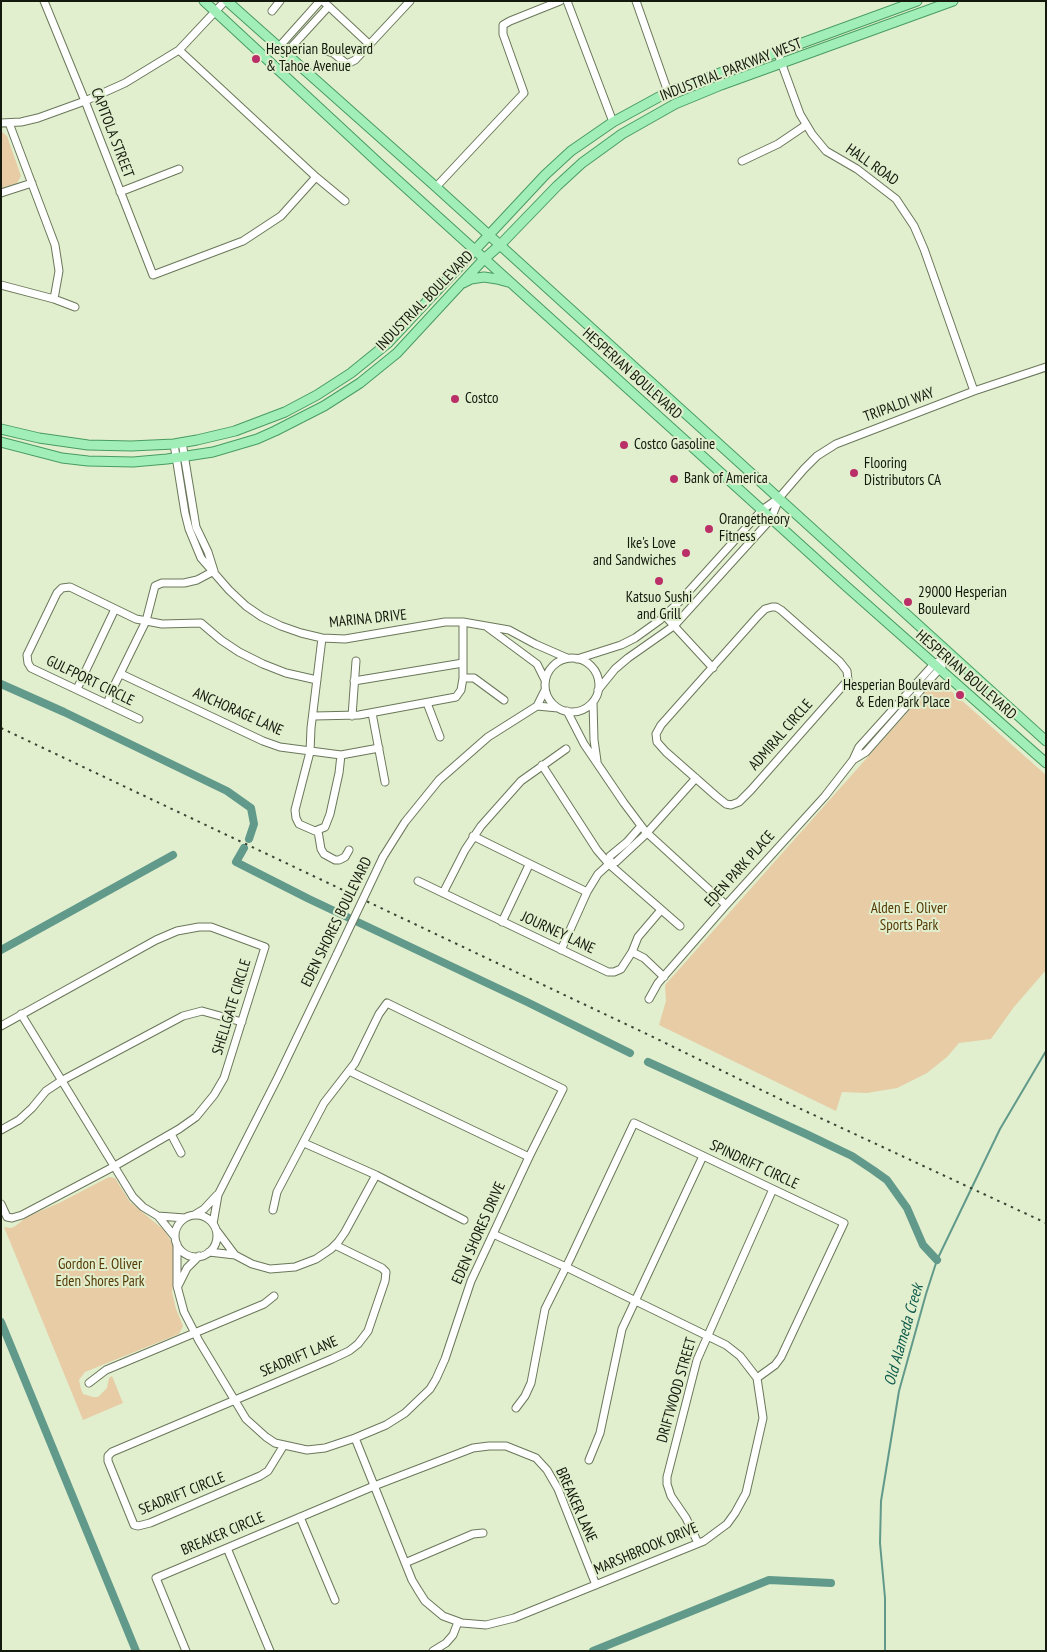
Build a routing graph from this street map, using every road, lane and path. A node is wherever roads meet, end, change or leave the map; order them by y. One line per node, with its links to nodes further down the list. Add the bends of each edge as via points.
1 (44, 1): 22 (street, CAPITOLA STREET)
2 (204, 1): 13 (main road, HESPERIAN BOULEVARD)
3 (226, 1): 13 (street); 17 (main road, HESPERIAN BOULEVARD)
4 (280, 1): 12 (street)
5 (410, 1): 14 (street)
6 (560, 1): 30 (street, via 503,25 503,34 524,93)
7 (567, 1): 23 (street)
8 (636, 1): 21 (street)
9 (917, 1): 18 (main road, INDUSTRIAL PARKWAY WEST)
10 (953, 1): 20 (main road, INDUSTRIAL PARKWAY WEST)
11 (324, 3): 14 (street); 17 (street)
12 (272, 10)
13 (215, 12): 15 (main road, HESPERIAN BOULEVARD); 16 (street)
14 (370, 45): 19 (street, via 346,64 333,53)
15 (253, 46): 17 (main road, via 276,57); 36 (main road, HESPERIAN BOULEVARD)
16 (179, 50): 22 (street, via 125,83); 28 (street)
17 (281, 51): 30 (main road, HESPERIAN BOULEVARD)
18 (777, 51): 20 (street, HALL ROAD); 21 (main road, INDUSTRIAL PARKWAY WEST)
19 (326, 52)
20 (783, 64): 25 (street, HALL ROAD); 35 (main road, INDUSTRIAL PARKWAY WEST, via 674,104 622,134 563,180)
21 (668, 92): 23 (main road, INDUSTRIAL PARKWAY WEST)
22 (85, 100): 24 (street, via 38,118); 31 (street, CAPITOLA STREET)
23 (613, 122): 34 (main road, INDUSTRIAL PARKWAY WEST, via 571,151)
24 (5, 123): 29 (street)
25 (806, 126): 26 (street); 44 (street, HALL ROAD, via 826,151 896,199 914,226)
26 (742, 161)
27 (179, 169): 31 (street)
28 (316, 177): 31 (street, CAPITOLA STREET, via 281,216 243,241 153,275); 33 (street)
29 (32, 183): 32 (street); 41 (street, via 55,245 59,271)
30 (436, 187): 34 (main road, HESPERIAN BOULEVARD)
31 (120, 192)
32 (1, 193)
33 (345, 202)
34 (488, 235): 35 (main road, HESPERIAN BOULEVARD); 36 (main road, INDUSTRIAL BOULEVARD)
35 (500, 245): 37 (main road, INDUSTRIAL BOULEVARD); 49 (main road, HESPERIAN BOULEVARD)
36 (475, 250): 37 (main road, HESPERIAN BOULEVARD); 47 (main road, INDUSTRIAL BOULEVARD, via 388,343 338,382 285,412 251,425)
37 (484, 259): 38 (main road, INDUSTRIAL BOULEVARD); 39 (main road, HESPERIAN BOULEVARD)
38 (460, 284): 39 (main road, via 484,277); 48 (main road, INDUSTRIAL BOULEVARD, via 397,353 360,383 324,406 257,439 213,452)
39 (512, 284): 50 (main road, HESPERIAN BOULEVARD)
40 (1, 285): 41 (street)
41 (54, 298): 42 (street)
42 (74, 307)
43 (1046, 367): 44 (street, TRIPALDI WAY)
44 (974, 392): 49 (street, TRIPALDI WAY, via 836,444 817,456)
45 (1, 429): 47 (main road, INDUSTRIAL BOULEVARD, via 88,445)
46 (1, 442): 48 (main road, INDUSTRIAL BOULEVARD, via 62,458 134,462)
47 (178, 443): 48 (street, MARINA DRIVE)
48 (181, 457): 52 (street, MARINA DRIVE, via 196,527)
49 (780, 498): 50 (street); 51 (street); 60 (main road, HESPERIAN BOULEVARD)
50 (762, 510): 51 (main road, HESPERIAN BOULEVARD); 54 (street)
51 (771, 519): 57 (street); 65 (main road, HESPERIAN BOULEVARD)
52 (214, 571): 55 (street, via 184,583 157,584); 59 (street, MARINA DRIVE, via 229,590 262,617)
53 (115, 609): 55 (street, GULFPORT CIRCLE); 72 (street); 72 (street, GULFPORT CIRCLE, via 70,587 57,593 27,655 28,663 31,668)
54 (665, 616): 57 (street); 62 (street, via 635,638)
55 (146, 621): 67 (street); 69 (street, GULFPORT CIRCLE, via 201,623 239,652 263,664)
56 (463, 622): 58 (street, MARINA DRIVE); 59 (street, MARINA DRIVE, via 445,622 345,639); 64 (street)
57 (675, 625): 66 (street); 74 (street, via 628,658)
58 (487, 627): 61 (street, MARINA DRIVE, via 509,630); 70 (street, MARINA DRIVE, via 537,664)
59 (322, 638): 69 (street)
60 (949, 655): 65 (street, EDEN PARK PLACE); 87 (main road, HESPERIAN BOULEVARD)
61 (567, 658): 62 (street); 70 (street, via 553,666)
62 (577, 659): 74 (street, via 593,668)
63 (356, 661): 71 (street)
64 (463, 663): 68 (street); 71 (street)
65 (936, 667): 86 (main road, HESPERIAN BOULEVARD); 109 (street, EDEN PARK PLACE, via 859,747 825,796)
66 (713, 668): 97 (street, ADMIRAL CIRCLE, via 656,734 659,745); 97 (street, ADMIRAL CIRCLE, via 763,611 774,606 840,662 848,676 846,683 736,804 726,804)
67 (121, 674): 78 (street); 92 (street, ANCHORAGE LANE, via 263,741)
68 (463, 678): 75 (street, via 474,678); 77 (street, via 456,697)
69 (317, 680): 83 (street)
70 (546, 680): 73 (street)
71 (354, 681): 84 (street)
72 (76, 689): 78 (street, GULFPORT CIRCLE)
73 (545, 690): 79 (street); 80 (street)
74 (598, 690): 76 (street)
75 (504, 700)
76 (592, 702): 81 (street, via 581,710); 95 (street)
77 (428, 703): 82 (street); 88 (street)
78 (107, 704): 85 (street, GULFPORT CIRCLE)
79 (537, 706): 80 (street); 131 (street, EDEN SHORES BOULEVARD, bridge, via 488,737 439,780 405,822 383,857)
80 (558, 708): 81 (street)
81 (567, 711): 95 (street)
82 (372, 713): 84 (street); 90 (street)
83 (314, 716): 84 (street); 92 (street)
84 (352, 716)
85 (138, 720)
86 (1006, 728): 87 (main road, via 1020,734); 94 (main road, HESPERIAN BOULEVARD)
87 (1032, 729): 89 (main road, HESPERIAN BOULEVARD)
88 (440, 737)
89 (1046, 741)
90 (379, 748): 93 (street, ANCHORAGE LANE); 98 (street)
91 (566, 749): 96 (street)
92 (310, 752): 93 (street, ANCHORAGE LANE); 100 (street, via 294,814 299,824)
93 (341, 756): 100 (street, via 327,824)
94 (1046, 762)
95 (597, 763): 99 (street)
96 (542, 765): 102 (street, via 521,781); 104 (street)
97 (696, 778): 101 (street)
98 (385, 782)
99 (641, 826): 101 (street); 104 (street, via 610,856)
100 (318, 831): 103 (street, via 324,854 339,860 347,856)
101 (647, 833): 104 (street, via 616,862); 109 (street)
102 (473, 836): 105 (street); 108 (street)
103 (349, 850)
104 (609, 864): 107 (street); 110 (street)
105 (529, 865): 107 (street); 111 (street)
106 (418, 881): 108 (street, JOURNEY LANE)
107 (587, 892): 113 (street)
108 (443, 893): 111 (street, JOURNEY LANE)
109 (726, 905): 115 (street, EDEN PARK PLACE)
110 (661, 910): 112 (street); 114 (street, JOURNEY LANE, via 638,937)
111 (502, 922): 113 (street, JOURNEY LANE)
112 (680, 926)
113 (561, 950): 114 (street, JOURNEY LANE, via 608,972 621,969)
114 (632, 952): 115 (street, via 644,958)
115 (664, 977): 116 (street, EDEN PARK PLACE)
116 (649, 999)
117 (21, 1014): 118 (street, SHELLGATE CIRCLE, via 156,940 177,931 211,927 265,947); 119 (street); 121 (street)
118 (242, 1022): 121 (street, via 202,1011 183,1016); 123 (street, SHELLGATE CIRCLE, via 224,1078 214,1095 196,1117)
119 (1, 1026)
120 (350, 1072): 124 (street, EDEN SHORES DRIVE, via 324,1104); 127 (street); 127 (street, EDEN SHORES DRIVE, via 378,1014 387,1003 563,1089)
121 (61, 1081): 122 (street, via 46,1091 19,1120); 128 (street)
122 (1, 1130)
123 (171, 1134): 125 (street); 128 (street, SHELLGATE CIRCLE)
124 (304, 1143): 129 (street); 133 (street, EDEN SHORES DRIVE, via 277,1192)
125 (181, 1153)
126 (702, 1156): 130 (street, SPINDRIFT CIRCLE); 145 (street, SPINDRIFT CIRCLE, via 634,1123); 148 (street)
127 (529, 1157): 139 (street, EDEN SHORES DRIVE)
128 (113, 1167): 132 (street, SHELLGATE CIRCLE, via 22,1215 7,1217); 135 (street, via 142,1207)
129 (376, 1175): 137 (street); 141 (street)
130 (773, 1189): 150 (street, DRIFTWOOD STREET); 151 (street, SPINDRIFT CIRCLE, via 844,1223 781,1357)
131 (218, 1195): 134 (street, EDEN SHORES BOULEVARD); 138 (street, EDEN SHORES BOULEVARD)
132 (1, 1204)
133 (273, 1210)
134 (194, 1215): 136 (street); 138 (street, via 205,1217)
135 (158, 1216): 136 (street); 140 (street)
136 (185, 1218): 140 (street, via 179,1223)
137 (464, 1220)
138 (215, 1227): 142 (street, via 216,1242); 143 (street)
139 (493, 1234): 145 (street, MARSHBROOK DRIVE); 155 (street, EDEN SHORES DRIVE, via 468,1288 441,1370 430,1389 394,1420)
140 (176, 1240): 144 (street, via 186,1254); 146 (street, EDEN SHORES DRIVE)
141 (335, 1245): 143 (street, via 307,1263 281,1269 252,1264); 153 (street, SEADRIFT LANE, via 386,1272 368,1331 358,1344 341,1355)
142 (209, 1252): 143 (street); 144 (street)
143 (234, 1255)
144 (199, 1256): 146 (street, via 187,1268)
145 (566, 1267): 148 (street, MARSHBROOK DRIVE); 154 (street, via 544,1309 531,1383)
146 (177, 1286): 149 (street, EDEN SHORES DRIVE, via 184,1312)
147 (274, 1296): 149 (street, via 264,1304)
148 (636, 1300): 150 (street, MARSHBROOK DRIVE); 157 (street, via 622,1329 600,1433)
149 (195, 1333): 152 (street, via 106,1370); 153 (street, EDEN SHORES DRIVE)
150 (707, 1335): 151 (street, MARSHBROOK DRIVE, via 740,1356); 161 (street, DRIFTWOOD STREET, via 697,1360 666,1477 671,1496)
151 (757, 1378): 161 (street, MARSHBROOK DRIVE, via 763,1418 746,1493 727,1524)
152 (89, 1383)
153 (233, 1400): 156 (street, EDEN SHORES DRIVE, via 250,1424); 156 (street, SEADRIFT CIRCLE, via 108,1456 134,1525 143,1526 260,1476 268,1471)
154 (516, 1408)
155 (355, 1438): 156 (street, EDEN SHORES DRIVE, via 316,1450); 158 (street, MARSHBROOK DRIVE)
156 (284, 1446)
157 (588, 1460)
158 (374, 1486): 159 (street, BREAKER CIRCLE); 163 (street, MARSHBROOK DRIVE); 164 (street, BREAKER LANE, via 473,1448 506,1446 521,1451 536,1458 558,1489)
159 (300, 1517): 162 (street, BREAKER CIRCLE); 165 (street)
160 (483, 1533): 163 (street, via 473,1534)
161 (698, 1543): 164 (street, MARSHBROOK DRIVE)
162 (227, 1548): 167 (street, BREAKER CIRCLE, via 156,1578); 168 (street)
163 (405, 1563): 166 (street, MARSHBROOK DRIVE, via 425,1601 443,1616)
164 (596, 1585): 166 (street, MARSHBROOK DRIVE, via 500,1623 476,1625)
165 (335, 1600)
166 (458, 1622): 169 (street, via 453,1635)
167 (186, 1651)
168 (270, 1651)
169 (433, 1651)

